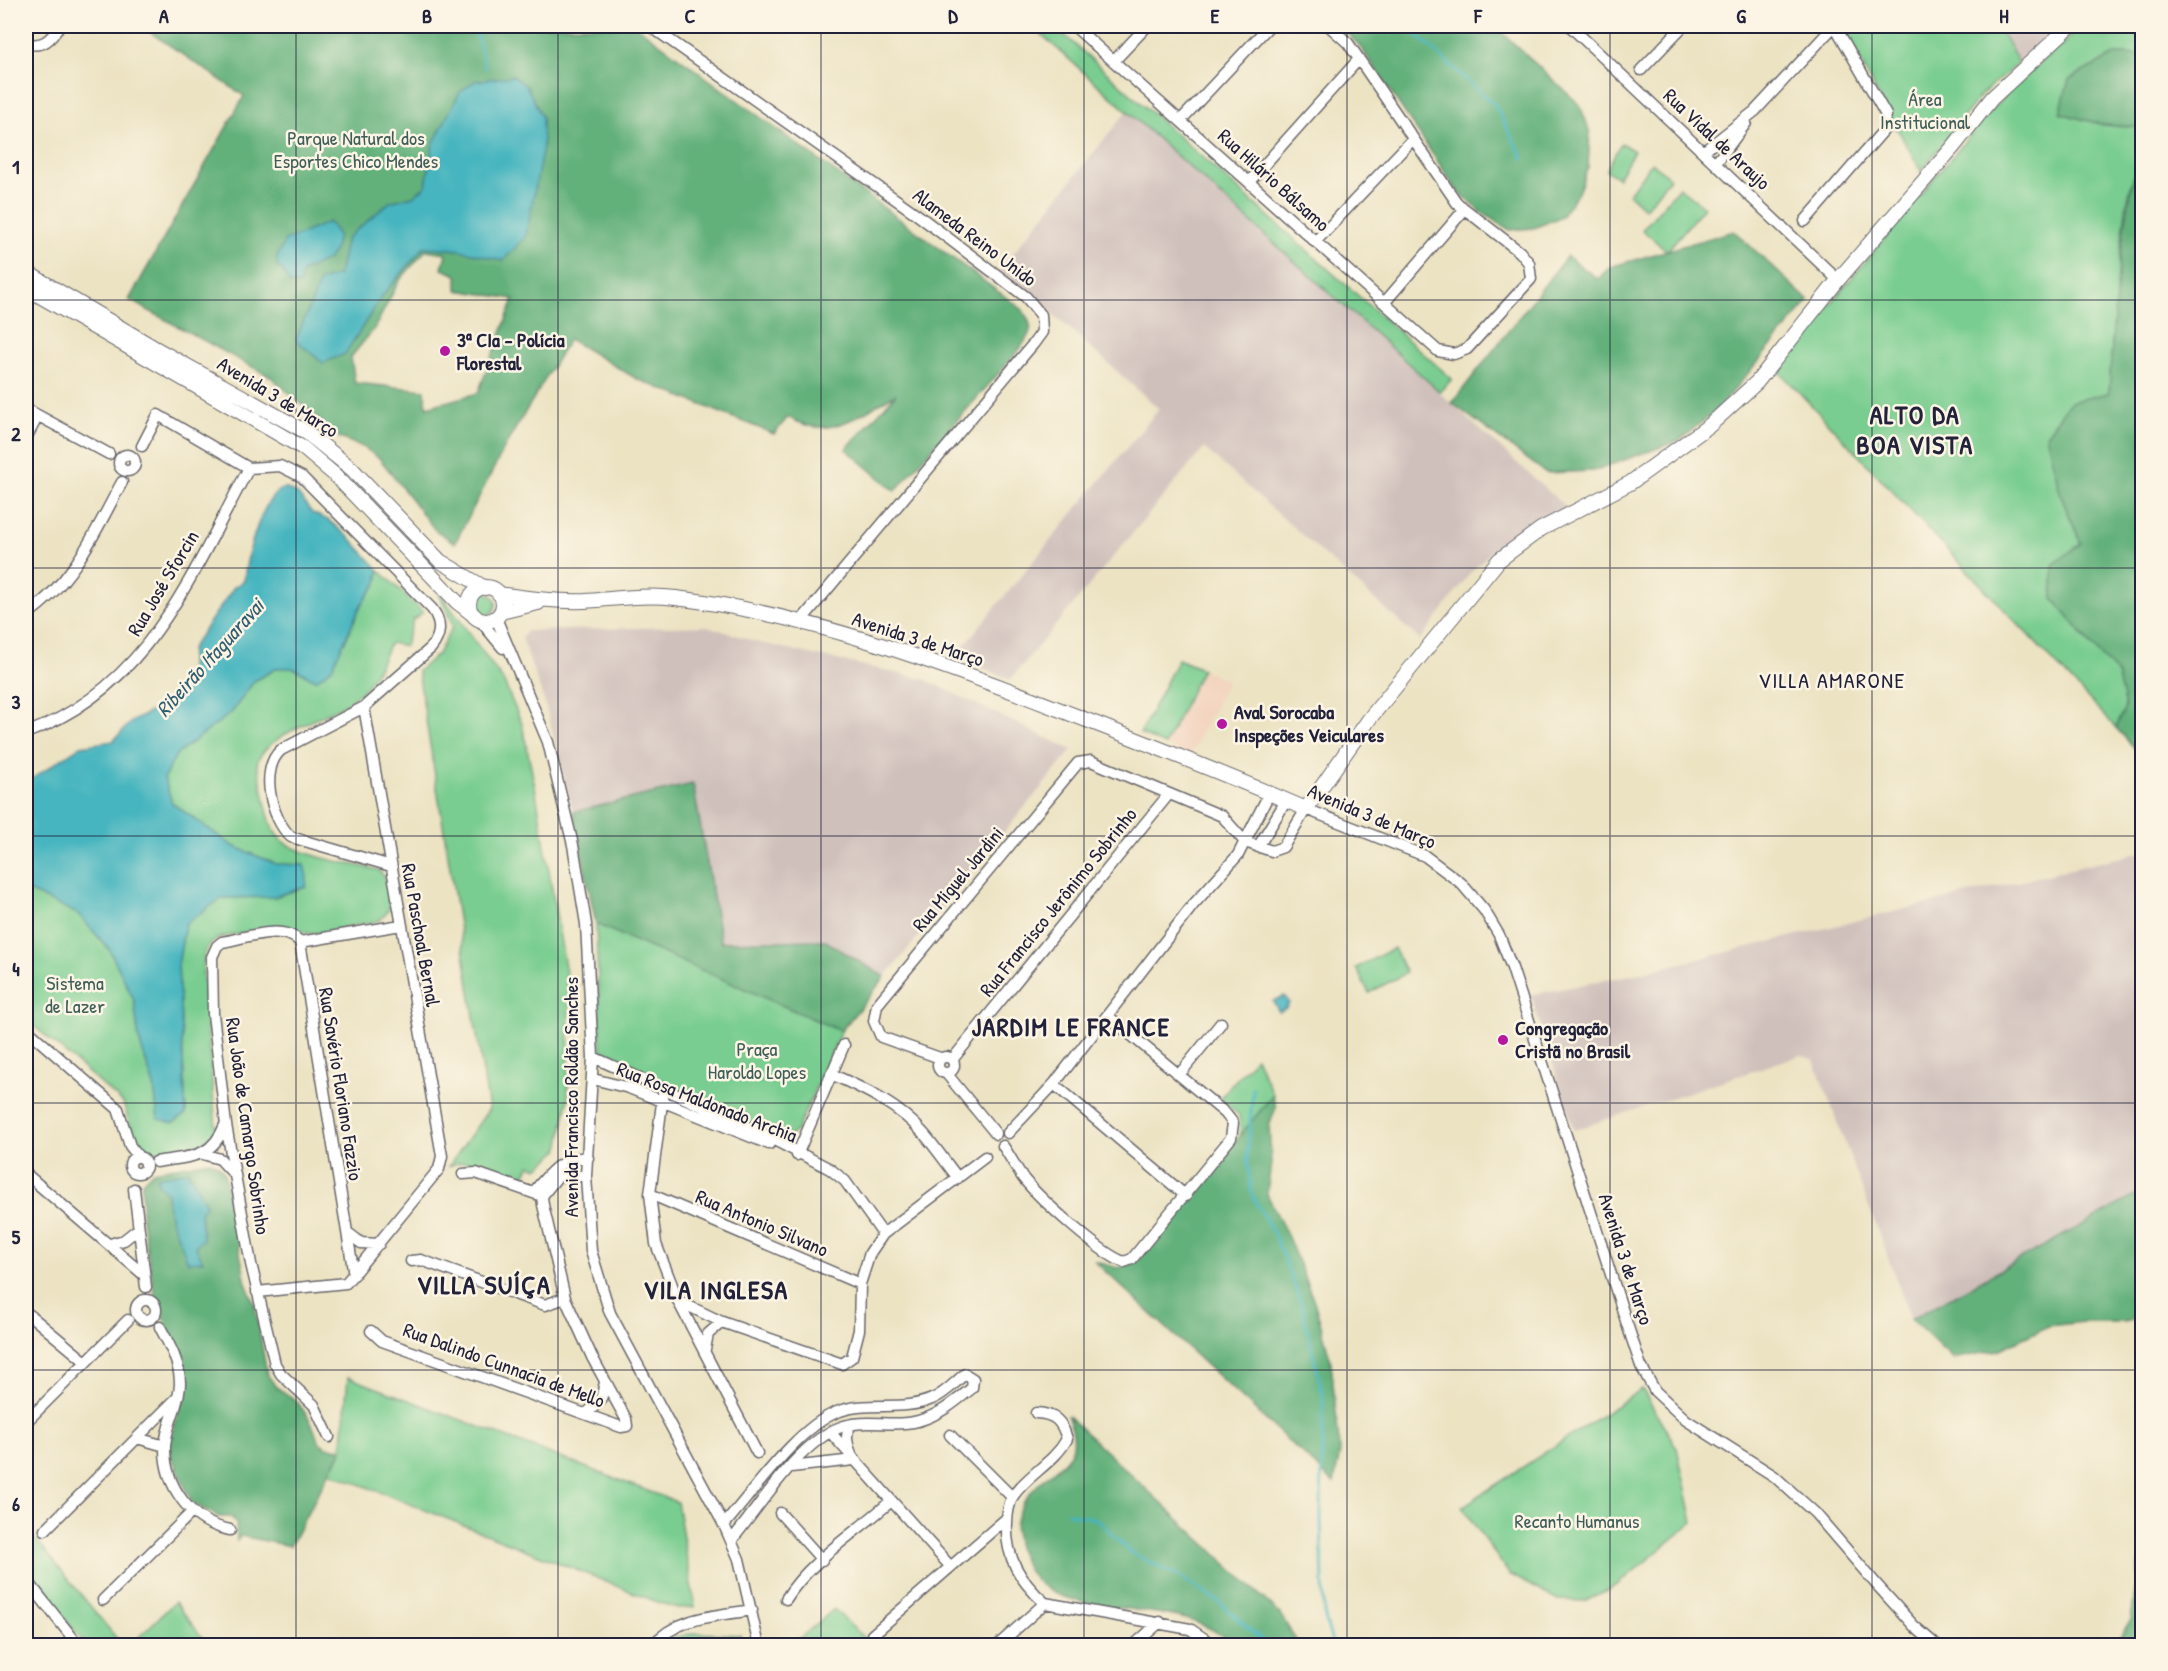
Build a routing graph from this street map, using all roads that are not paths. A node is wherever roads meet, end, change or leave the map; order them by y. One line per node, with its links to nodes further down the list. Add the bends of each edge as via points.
1 (59, 26): 11 (street, via 46,42)
2 (650, 26): 39 (street, Alameda Reino Unido, via 915,213 1026,297 1041,315 1042,332 1034,343)
3 (1074, 26): 13 (street, Rua Hilário Bálsamo)
4 (1147, 26): 13 (street)
5 (1269, 26): 16 (street)
6 (1329, 26): 12 (street)
7 (1570, 26): 18 (street, Rua Vidal de Araujo)
8 (1683, 26): 14 (street)
9 (1834, 26): 15 (street); 22 (street, via 1886,115 1883,131)
10 (2070, 26): 25 (main road, via 1992,98)
11 (26, 44)
12 (1359, 59): 17 (street); 20 (street)
13 (1114, 61): 16 (street, Rua Hilário Bálsamo)
14 (1641, 69)
15 (1755, 111): 18 (street); 19 (street)
16 (1181, 120): 20 (street, Rua Hilário Bálsamo)
17 (1413, 139): 21 (street); 23 (street)
18 (1704, 151): 19 (street, Rua Vidal de Araujo)
19 (1716, 163): 25 (street, Rua Vidal de Araujo)
20 (1249, 182): 23 (street, Rua Hilário Bálsamo)
21 (1464, 210): 27 (street); 27 (street, Rua Hilário Bálsamo, via 1520,252 1529,263 1531,279 1467,349 1454,354 1438,351)
22 (1805, 221)
23 (1315, 242): 27 (street, Rua Hilário Bálsamo)
24 (26, 272): 33 (main road, Avenida 3 de Março, via 306,432 352,469 434,556)
25 (1838, 280): 46 (main road, via 1757,382 1710,425 1630,483 1541,529 1499,560 1370,718)
26 (26, 288): 38 (main road, Avenida 3 de Março, via 303,448 336,476)
27 (1385, 302)
28 (26, 409): 29 (street)
29 (38, 416): 30 (street); 31 (street)
30 (26, 438)
31 (126, 463): 32 (street, via 142,446 158,415); 36 (street, via 122,482 77,566 55,592)
32 (249, 468): 41 (street, via 280,466 302,477 436,614 439,628 434,644); 42 (street, Rua José Sforcin, via 169,617 142,652 90,700)
33 (485, 588): 34 (main road); 38 (main road, via 471,598 470,609)
34 (500, 594): 35 (main road, Avenida 3 de Março); 37 (main road, via 503,603)
35 (546, 601): 37 (main road, Avenida 3 de Março); 39 (main road, Avenida 3 de Março, via 676,598)
36 (26, 615)
37 (499, 615): 38 (main road, via 488,621); 40 (street, Avenida Francisco Roldão Sanches)
38 (477, 618): 40 (street, Avenida Francisco Roldão Sanches)
39 (800, 622): 44 (main road, Avenida 3 de Março, via 996,685)
40 (516, 666): 56 (street, Avenida Francisco Roldão Sanches, via 548,742 573,845 586,924)
41 (364, 707): 49 (street, Rua Paschoal Bernal); 49 (street, via 272,757 271,794 279,821 291,837)
42 (26, 733)
43 (1169, 794): 47 (street, via 1222,816); 57 (street, Rua Miguel Jardini, via 1091,761 1078,763 877,1005 874,1022 881,1037); 58 (street, Rua Francisco Jerônimo Sobrinho)
44 (1269, 794): 45 (main road, Avenida 3 de Março); 47 (street)
45 (1286, 801): 46 (main road, Avenida 3 de Março); 48 (street)
46 (1306, 809): 48 (street, via 1283,847 1272,851); 150 (street, Avenida 3 de Março, via 1425,856 1461,883 1484,910 1512,968 1648,1381 1686,1420 1774,1476 1815,1513 1876,1585)
47 (1245, 842): 48 (street); 52 (street)
48 (1258, 847)
49 (391, 866): 50 (street, Rua Paschoal Bernal)
50 (401, 925): 51 (street); 89 (street, Rua Paschoal Bernal, via 442,1156 439,1169)
51 (300, 942): 66 (street, Rua João de Camargo Sobrinho, via 294,935 282,932 216,946 212,957 213,1014); 86 (street, Rua Savério Floriano Fazzio)
52 (1108, 1016): 61 (street); 63 (street)
53 (1221, 1023): 61 (street)
54 (26, 1029): 72 (street, via 118,1109 130,1146)
55 (844, 1045): 60 (street)
56 (593, 1057): 62 (street, Avenida Francisco Roldão Sanches); 64 (street, Rua Rosa Maldonado Archia)
57 (940, 1058): 58 (street); 59 (street, via 938,1068)
58 (952, 1060): 59 (street, via 953,1068)
59 (946, 1073): 68 (street)
60 (831, 1074): 71 (street); 81 (street, via 876,1095 902,1114 924,1133)
61 (1179, 1075): 84 (street, via 1233,1123 1231,1138)
62 (593, 1079): 65 (street, Rua Rosa Maldonado Archia); 74 (street, Avenida Francisco Roldão Sanches)
63 (1054, 1084): 67 (street); 84 (street)
64 (664, 1088): 65 (street); 71 (street, Rua Rosa Maldonado Archia)
65 (663, 1101): 71 (street, Rua Rosa Maldonado Archia); 82 (street)
66 (226, 1125): 70 (street, via 219,1140); 78 (street, Rua João de Camargo Sobrinho)
67 (1008, 1133): 68 (street, via 1001,1130); 69 (street, via 1010,1141)
68 (996, 1134): 69 (street, via 996,1142)
69 (1003, 1146): 84 (street, via 1023,1179 1084,1235 1114,1259 1124,1262 1132,1259)
70 (203, 1154): 75 (street); 78 (street, via 220,1159)
71 (801, 1155): 87 (street, Rua Rosa Maldonado Archia, via 844,1181)
72 (140, 1156): 75 (street); 76 (street, via 131,1160)
73 (985, 1157): 81 (street)
74 (588, 1158): 80 (street, Avenida Francisco Roldão Sanches); 83 (street, via 566,1159)
75 (156, 1162): 76 (street)
76 (138, 1171): 85 (street, via 134,1189)
77 (26, 1174): 88 (street)
78 (235, 1174): 95 (street, Rua João de Camargo Sobrinho)
79 (463, 1174): 83 (street, via 476,1173)
80 (586, 1176): 83 (street, via 558,1176); 129 (street, Avenida Francisco Roldão Sanches, via 591,1251 610,1313)
81 (958, 1178): 87 (street)
82 (650, 1194): 93 (street, Rua Antonio Silvano); 97 (street, via 656,1244)
83 (537, 1195): 96 (street)
84 (1186, 1196)
85 (138, 1229): 88 (street, via 124,1240); 91 (street)
86 (347, 1232): 89 (street, via 361,1243); 92 (street, Rua Savério Floriano Fazzio)
87 (883, 1234): 93 (street, via 870,1253)
88 (110, 1244): 91 (street)
89 (379, 1244): 92 (street)
90 (411, 1261): 96 (street, via 421,1260 545,1305)
91 (143, 1274): 94 (street)
92 (350, 1279): 95 (street)
93 (861, 1284): 103 (street, via 859,1330 852,1358 842,1364)
94 (146, 1287): 98 (street); 99 (street)
95 (257, 1292): 118 (street, Rua João de Camargo Sobrinho, via 275,1364 314,1406)
96 (565, 1298): 108 (street)
97 (678, 1301): 103 (street); 106 (street)
98 (138, 1305): 99 (street, via 149,1301); 101 (street); 102 (street, via 137,1312)
99 (154, 1307): 102 (street); 104 (street)
100 (26, 1311): 107 (street)
101 (128, 1320): 102 (street); 107 (street)
102 (145, 1320): 104 (street)
103 (722, 1322): 106 (street, via 708,1334)
104 (160, 1327): 109 (street, via 178,1367)
105 (371, 1331): 112 (street, Rua Dalindo Cunnacia de Mello, via 382,1341)
106 (705, 1349): 121 (street)
107 (86, 1362): 113 (street)
108 (605, 1382): 112 (street, via 601,1400); 112 (street, Rua Dalindo Cunnacia de Mello, via 627,1426)
109 (179, 1396): 119 (street); 120 (street)
110 (900, 1405): 114 (street); 114 (street, via 932,1399 965,1374 973,1379 972,1388 948,1408); 129 (street, via 868,1405 837,1412 821,1421 790,1448)
111 (1036, 1413): 124 (street, via 1051,1414 1063,1425 1067,1439 1059,1453)
112 (586, 1414)
113 (26, 1422)
114 (917, 1422): 115 (street)
115 (852, 1424): 116 (street); 122 (street, via 847,1436)
116 (830, 1432): 122 (street); 123 (street)
117 (950, 1435): 124 (street)
118 (329, 1437)
119 (137, 1438): 120 (street); 130 (street)
120 (165, 1446): 126 (street, via 175,1487)
121 (757, 1453)
122 (854, 1460): 123 (street); 125 (street)
123 (791, 1467): 132 (street)
124 (1012, 1497): 128 (street)
125 (891, 1501): 135 (street); 136 (street)
126 (191, 1513): 131 (street); 139 (street)
127 (780, 1513): 135 (street)
128 (1007, 1518): 133 (street); 134 (street)
129 (724, 1525): 132 (street, Avenida Francisco Roldão Sanches)
130 (45, 1530)
131 (230, 1530)
132 (731, 1540): 141 (street, Avenida Francisco Roldão Sanches)
133 (981, 1540): 134 (street, via 992,1538); 136 (street)
134 (1006, 1543): 140 (street, via 1028,1588)
135 (822, 1560): 138 (street)
136 (950, 1566): 143 (street)
137 (26, 1579): 144 (street)
138 (786, 1599)
139 (103, 1600)
140 (1045, 1603): 142 (street); 147 (street)
141 (752, 1610): 145 (street, via 696,1619 671,1628); 146 (street, Avenida Francisco Roldão Sanches)
142 (1160, 1622): 148 (street); 149 (street, via 1190,1629)
143 (872, 1635)
144 (80, 1646)
145 (652, 1646)
146 (759, 1646)
147 (997, 1646)
148 (1133, 1646)
149 (1215, 1646)
150 (1937, 1646)

